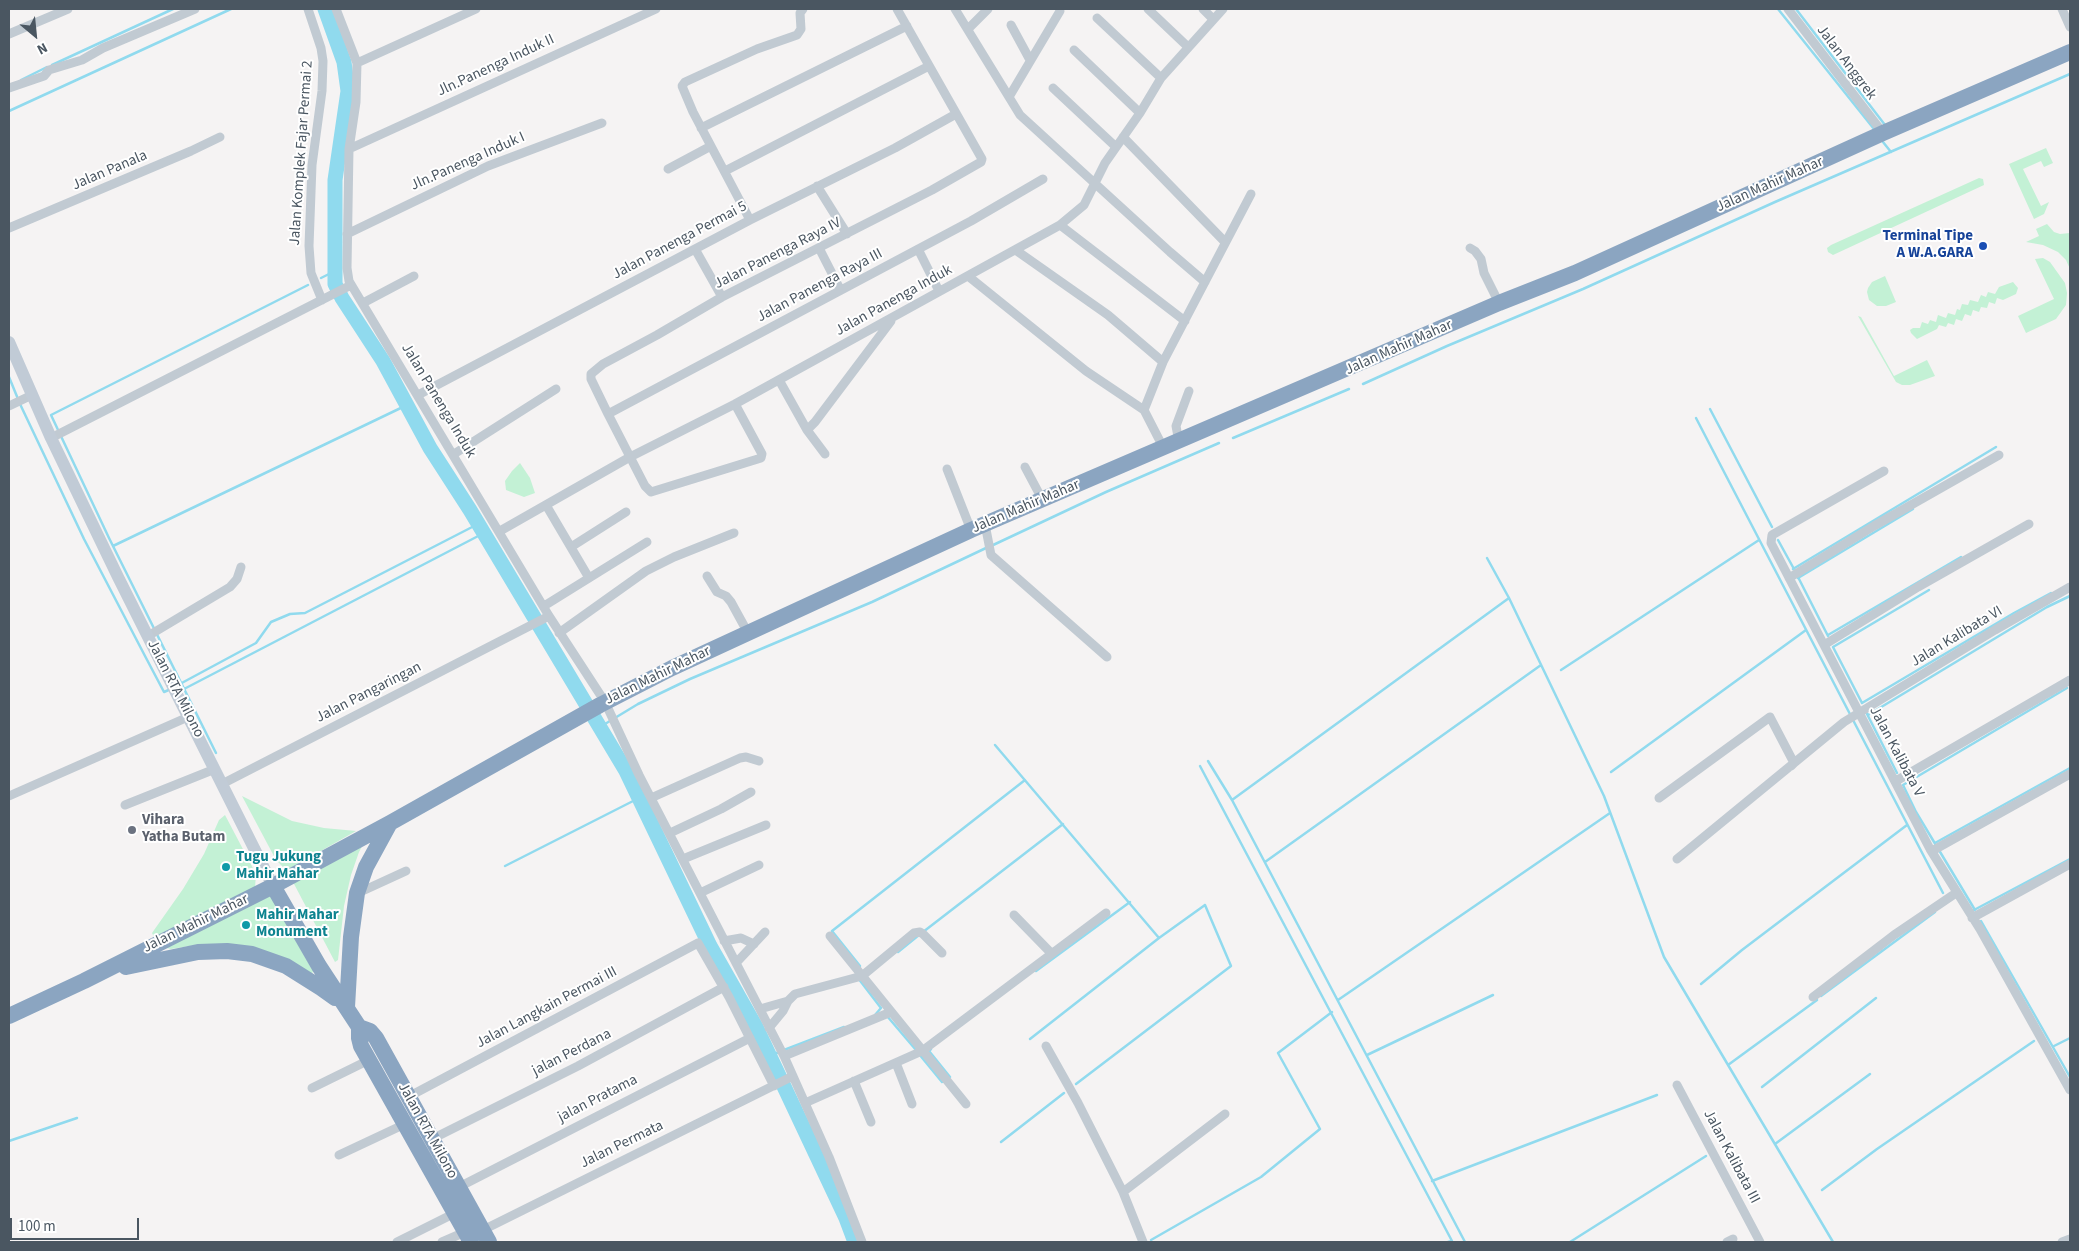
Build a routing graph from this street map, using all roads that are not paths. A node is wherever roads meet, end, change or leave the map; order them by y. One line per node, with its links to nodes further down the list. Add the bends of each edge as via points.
1 (68, 9): 23 (street)
2 (195, 9): 31 (street, via 82,60)
3 (308, 9): 68 (street, Jalan Komplek Fajar Permai 2, via 323,61 312,165 309,246 311,274)
4 (336, 9): 28 (street)
5 (476, 9): 28 (street)
6 (656, 9): 43 (street, Jln.Panenga Induk II)
7 (803, 9): 37 (street, via 800,11 801,29 797,35 757,49 683,84 683,92)
8 (897, 9): 20 (street)
9 (955, 9): 22 (street)
10 (988, 9): 22 (street)
11 (1148, 9): 24 (street)
12 (1204, 9): 18 (street)
13 (1223, 9): 18 (street, Jalan Panenga Induk)
14 (1788, 9): 38 (street, Jalan Anggrek)
15 (2062, 9): 21 (street)
16 (1060, 11): 27 (street)
17 (1097, 18): 30 (street)
18 (1213, 19): 24 (street, Jalan Panenga Induk)
19 (1011, 25): 27 (street)
20 (907, 26): 29 (street); 37 (street)
21 (2070, 27)
22 (968, 29): 33 (street)
23 (9, 34)
24 (1187, 46): 30 (street, Jalan Panenga Induk)
25 (1074, 50): 34 (street)
26 (2070, 52): 38 (highway, Jalan Mahir Mahar)
27 (1030, 60): 33 (street)
28 (356, 63): 43 (street, via 356,102)
29 (929, 66): 35 (street); 45 (street)
30 (1161, 78): 34 (street, Jalan Panenga Induk)
31 (9, 88)
32 (1053, 88): 42 (street)
33 (1009, 97): 47 (street, via 1020,115)
34 (1140, 113): 40 (street, Jalan Panenga Induk)
35 (956, 114): 48 (street, Jalan Panenga Permai 5); 54 (street, Jalan Panenga Raya IV, via 981,162)
36 (602, 123): 53 (street, Jln.Panenga Induk I, via 488,166)
37 (701, 128): 41 (street)
38 (1883, 134): 70 (highway, Jalan Mahir Mahar)
39 (220, 137): 52 (street, Jalan Panala)
40 (1124, 137): 42 (street, Jalan Panenga Induk); 55 (street)
41 (711, 146): 44 (street); 45 (street)
42 (1116, 147): 47 (street, Jalan Panenga Induk)
43 (349, 149): 53 (street)
44 (668, 169)
45 (725, 171): 50 (street)
46 (1043, 179): 59 (street, Jalan Panenga Raya III)
47 (1095, 183): 51 (street, Jalan Panenga Induk, via 1082,208); 63 (street)
48 (817, 186): 50 (street, Jalan Panenga Permai 5); 54 (street)
49 (1251, 194): 55 (street)
50 (750, 220): 58 (street, Jalan Panenga Permai 5)
51 (1060, 225): 60 (street, Jalan Panenga Induk); 72 (street)
52 (9, 228)
53 (347, 234): 64 (street)
54 (847, 234): 56 (street, Jalan Panenga Raya IV)
55 (1225, 242): 63 (street)
56 (819, 248): 65 (street); 67 (street, Jalan Panenga Raya IV)
57 (1470, 248): 70 (street, via 1481,260)
58 (695, 249): 67 (street); 78 (street, Jalan Panenga Permai 5)
59 (918, 249): 65 (street, Jalan Panenga Raya III); 66 (street)
60 (1016, 251): 62 (street, Jalan Panenga Induk); 74 (street, via 1108,315)
61 (414, 276): 69 (street)
62 (968, 276): 66 (street, Jalan Panenga Induk); 82 (street, via 1086,371)
63 (1205, 282): 72 (street)
64 (349, 286): 68 (street); 69 (street, Jalan Panenga Induk)
65 (840, 289): 83 (street, Jalan Panenga Raya III)
66 (939, 291): 71 (street, Jalan Panenga Induk)
67 (722, 297): 83 (street, Jalan Panenga Raya IV, via 597,367 590,379)
68 (322, 300): 85 (street)
69 (363, 304): 78 (street, Jalan Panenga Induk)
70 (1499, 304): 86 (highway, Jalan Mahir Mahar)
71 (892, 318): 75 (street, Jalan Panenga Induk); 84 (street)
72 (1185, 321): 74 (street)
73 (9, 342): 79 (street, Jalan RTA Milono)
74 (1163, 362): 82 (street)
75 (779, 380): 80 (street, Jalan Panenga Induk); 84 (street)
76 (556, 389): 87 (street)
77 (1189, 391): 86 (street)
78 (418, 395): 87 (street, Jalan Panenga Induk)
79 (32, 396): 81 (street); 85 (street, Jalan RTA Milono)
80 (735, 404): 90 (street, Jalan Panenga Induk); 90 (street, via 762,454 759,459 651,492)
81 (9, 406)
82 (1144, 410): 86 (street)
83 (608, 414): 90 (street)
84 (807, 430): 88 (street)
85 (51, 438): 112 (street, Jalan RTA Milono)
86 (1172, 445): 94 (highway, Jalan Mahir Mahar)
87 (454, 454): 99 (street, Jalan Panenga Induk)
88 (826, 454)
89 (1999, 455): 106 (street)
90 (630, 457): 95 (street, Jalan Panenga Induk)
91 (1025, 467): 94 (street)
92 (947, 469): 98 (street)
93 (1884, 471): 106 (street, Jalan Kalibata V, via 1772,536 1771,543)
94 (1042, 499): 98 (highway, Jalan Mahir Mahar)
95 (546, 505): 99 (street, Jalan Panenga Induk); 102 (street)
96 (626, 512): 102 (street)
97 (2029, 524): 113 (street)
98 (978, 527): 111 (highway, Jalan Mahir Mahar); 114 (street, via 991,555)
99 (500, 531): 108 (street, Jalan Panenga Induk)
100 (734, 533): 110 (street, via 653,567)
101 (648, 542): 105 (street)
102 (571, 547): 105 (street)
103 (241, 566): 112 (street, via 230,587)
104 (707, 576): 111 (street, via 717,592 731,602)
105 (590, 578): 108 (street)
106 (1789, 578): 113 (street, Jalan Kalibata V)
107 (2070, 587): 118 (street, Jalan Kalibata VI)
108 (544, 606): 109 (street, Jalan Panenga Induk)
109 (546, 617): 110 (street, Jalan Panenga Induk); 124 (street, Jalan Pangaringan)
110 (559, 633): 116 (street, Jalan Panenga Induk)
111 (748, 633): 116 (highway, Jalan Mahir Mahar)
112 (148, 636): 117 (street, Jalan RTA Milono)
113 (1824, 645): 118 (street, Jalan Kalibata V)
114 (1107, 657)
115 (2070, 680): 123 (street)
116 (603, 703): 127 (street, Jalan Panenga Induk); 130 (highway, Jalan Mahir Mahar)
117 (188, 716): 121 (street, Jalan RTA Milono); 126 (street)
118 (1854, 716): 120 (street, Jalan Kalibata VI); 123 (street, Jalan Kalibata V)
119 (759, 761): 127 (street, via 740,758)
120 (1794, 763): 128 (street, via 1770,717); 134 (street, Jalan Kalibata VI)
121 (215, 769): 124 (street, Jalan RTA Milono); 129 (street)
122 (2070, 774): 133 (street)
123 (1896, 781): 133 (street, Jalan Kalibata V)
124 (222, 784): 139 (street, Jalan RTA Milono)
125 (750, 792): 132 (street)
126 (9, 796)
127 (651, 798): 132 (street, Jalan Panenga Induk)
128 (1659, 798)
129 (125, 805)
130 (390, 823): 139 (highway, Jalan Mahir Mahar); 140 (highway, via 366,867)
131 (766, 825): 135 (street)
132 (670, 833): 135 (street, Jalan Panenga Induk)
133 (1932, 851): 141 (street, Jalan Kalibata V)
134 (1677, 858)
135 (683, 859): 142 (street, Jalan Panenga Induk)
136 (2070, 864): 145 (street)
137 (759, 866): 142 (street)
138 (406, 871): 140 (street)
139 (273, 886): 154 (highway, Jalan Mahir Mahar); 158 (highway, Jalan RTA Milono)
140 (357, 893): 158 (highway)
141 (1956, 893): 145 (street, Jalan Kalibata V); 156 (street)
142 (700, 894): 148 (street, Jalan Panenga Induk)
143 (1106, 913): 151 (street)
144 (1014, 915): 151 (street)
145 (1972, 918): 174 (street, Jalan Kalibata V)
146 (765, 932): 149 (street)
147 (830, 936): 153 (street)
148 (724, 941): 149 (street, via 741,938); 152 (street, Jalan Panenga Induk)
149 (754, 944): 152 (street)
150 (942, 953): 153 (street, via 917,932)
151 (1051, 953): 166 (street)
152 (736, 963): 159 (street, Jalan Panenga Induk)
153 (862, 976): 157 (street, via 795,994); 160 (street)
154 (84, 981): 158 (highway, via 162,958 205,951 240,952 264,956 286,966); 161 (highway, Jalan Mahir Mahar)
155 (724, 988): 164 (street); 175 (street, Jalan Langkain Permai III, via 698,943); 182 (street, jalan Perdana)
156 (1813, 997)
157 (788, 1001): 159 (street); 163 (street)
158 (347, 1007): 162 (highway, Jalan RTA Milono)
159 (760, 1009): 163 (street, Jalan Panenga Induk)
160 (891, 1012): 166 (street); 167 (street)
161 (9, 1016)
162 (359, 1027): 168 (highway, Jalan RTA Milono, via 360,1042); 175 (highway, Jalan RTA Milono, via 373,1034)
163 (769, 1028): 167 (street, Jalan Panenga Induk)
164 (750, 1038): 170 (street); 184 (street, jalan Pratama)
165 (1046, 1046): 185 (street)
166 (922, 1051): 169 (street); 178 (street)
167 (784, 1056): 170 (street, Jalan Panenga Induk)
168 (369, 1060): 173 (street); 181 (highway, Jalan RTA Milono)
169 (896, 1063): 171 (street); 177 (street)
170 (782, 1081): 176 (street); 187 (street, Jalan Permata)
171 (854, 1081): 176 (street); 180 (street)
172 (1676, 1084): 194 (street, Jalan Kalibata III)
173 (312, 1088)
174 (2070, 1090)
175 (408, 1097): 182 (highway, Jalan RTA Milono)
176 (805, 1103): 192 (street)
177 (912, 1104)
178 (966, 1104)
179 (1225, 1114): 185 (street)
180 (871, 1122)
181 (405, 1124): 183 (street); 186 (highway, Jalan RTA Milono)
182 (432, 1139): 184 (highway, Jalan RTA Milono)
183 (338, 1154)
184 (459, 1187): 187 (highway, Jalan RTA Milono)
185 (1123, 1192): 193 (street)
186 (455, 1214): 188 (highway, Jalan RTA Milono); 190 (street)
187 (486, 1236)
188 (468, 1237): 191 (street)
189 (2070, 1239): 195 (street)
190 (396, 1242)
191 (442, 1242)
192 (862, 1242)
193 (1142, 1242)
194 (1760, 1242)
195 (2062, 1242)

